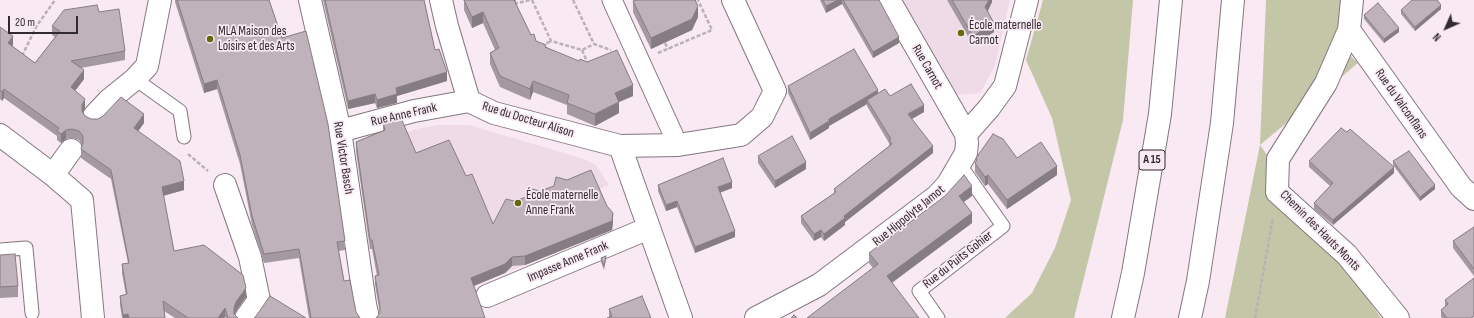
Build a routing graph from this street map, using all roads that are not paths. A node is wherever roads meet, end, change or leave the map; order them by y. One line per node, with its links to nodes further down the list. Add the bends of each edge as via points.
1 (160, 0): 12 (main road, via 146,66)
2 (310, 0): 15 (main road, Rue Victor Basch)
3 (441, 0): 13 (main road, Rue du Docteur Alison)
4 (612, 0): 19 (street)
5 (733, 0): 19 (main road, Rue du Docteur Alison, via 774,91 762,117 741,135)
6 (889, 0): 16 (main road, Rue Carnot)
7 (1027, 0): 16 (main road, via 1004,86)
8 (1171, 0): 36 (main road, A 15, via 1160,114)
9 (1233, 0): 37 (main road, via 1222,123)
10 (1352, 0): 11 (main road)
11 (1348, 30): 25 (main road, Rue du Valconflans, via 1460,187); 38 (main road, Chemin des Hauts Monts, via 1326,84 1278,159 1277,192 1347,255)
12 (135, 79): 14 (main road); 18 (lane, via 180,111)
13 (469, 101): 15 (main road, Rue Anne Frank, via 414,111); 20 (main road, Rue du Docteur Alison, via 494,113)
14 (94, 116)
15 (340, 131): 32 (main road, Rue Victor Basch)
16 (966, 134): 22 (main road, Rue Hippolyte Jamot, via 966,153)
17 (0, 135): 23 (main road)
18 (184, 138)
19 (678, 145): 20 (main road, Rue du Docteur Alison)
20 (620, 146): 26 (main road)
21 (71, 150): 23 (main road)
22 (960, 165): 34 (main road, Rue Hippolyte Jamot, via 939,194 865,252 819,285); 35 (lane, Rue du Puits Gohier, via 1003,226 919,291)
23 (53, 175): 30 (main road, via 82,200)
24 (225, 185): 31 (main road, via 250,256 259,300)
25 (1474, 198)
26 (649, 228): 28 (main road, Impasse Anne Frank); 33 (main road)
27 (0, 250): 29 (lane, via 26,248)
28 (487, 296)
29 (32, 313)
30 (93, 318)
31 (246, 318)
32 (368, 318)
33 (681, 318)
34 (756, 318)
35 (938, 318)
36 (1123, 318)
37 (1190, 318)
38 (1398, 318)

